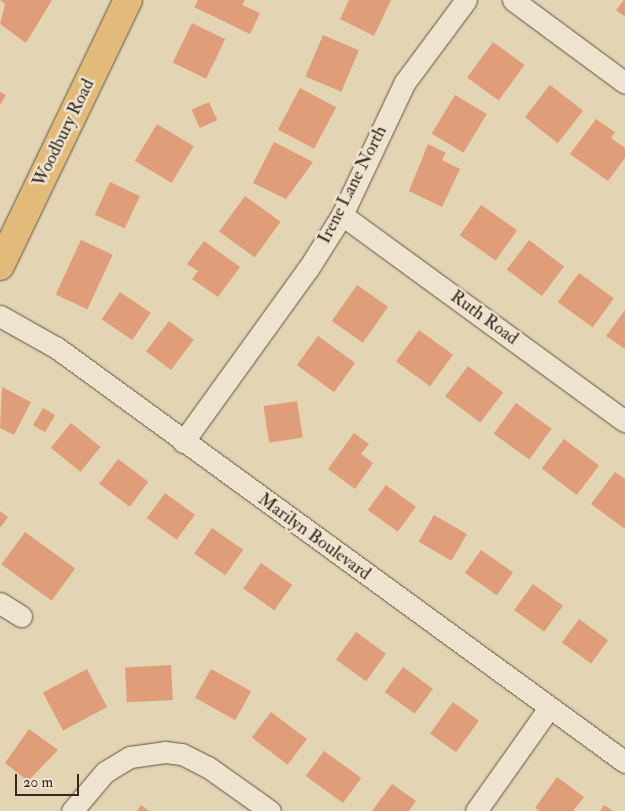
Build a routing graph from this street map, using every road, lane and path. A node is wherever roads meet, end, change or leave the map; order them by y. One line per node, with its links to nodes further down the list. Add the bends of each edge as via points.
1 (128, 0): 6 (main road, Woodbury Road)
2 (466, 0): 5 (street, Irene Lane North, via 405,82)
3 (513, 0): 4 (street)
4 (625, 83)
5 (342, 216): 8 (street, Ruth Road); 9 (street, Irene Lane North)
6 (0, 266)
7 (0, 316): 9 (street, Marilyn Boulevard, via 57,348)
8 (625, 421)
9 (183, 442): 12 (street, Marilyn Boulevard)
10 (0, 603): 11 (street)
11 (21, 616)
12 (549, 708): 13 (street, Marilyn Boulevard); 16 (street)
13 (625, 762)
14 (72, 811): 15 (street, via 105,772 130,757 165,752 208,767)
15 (270, 811)
16 (476, 811)

